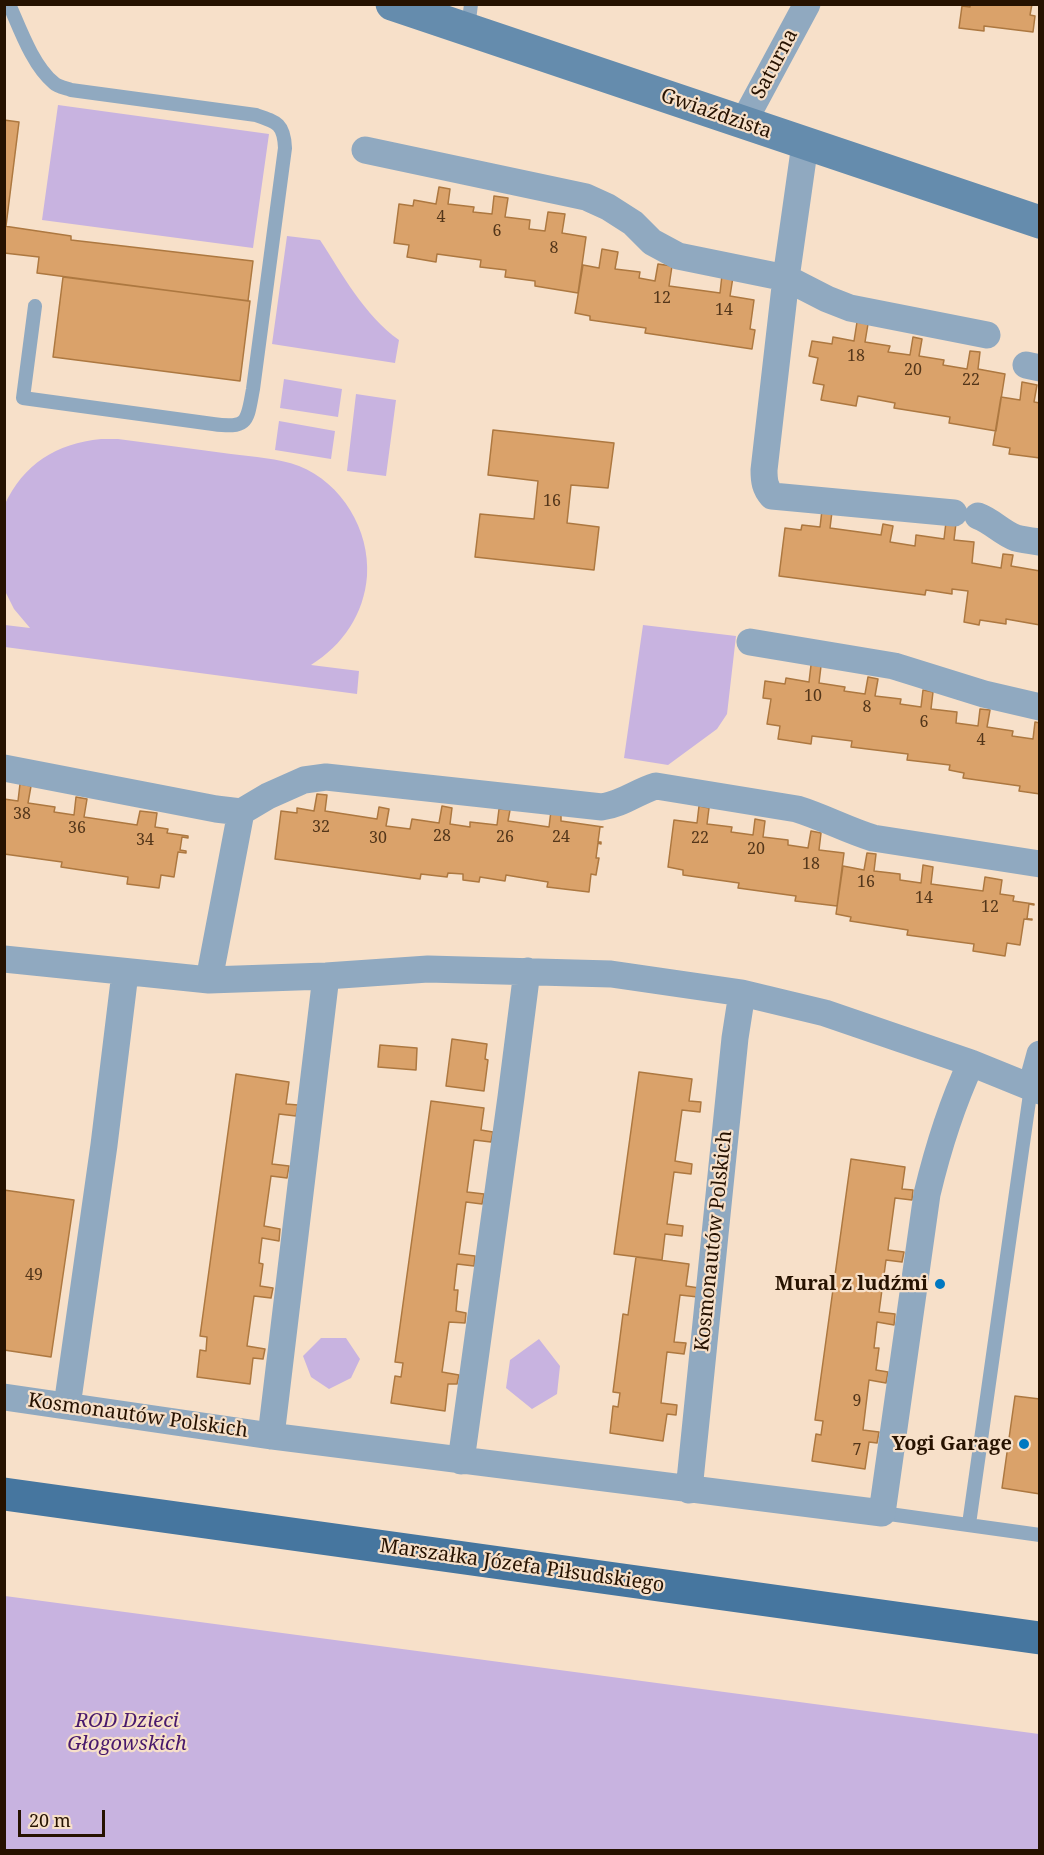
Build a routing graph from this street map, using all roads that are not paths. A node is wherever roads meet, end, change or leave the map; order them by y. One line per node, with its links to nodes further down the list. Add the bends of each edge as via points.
1 (9, 4): 10 (lane, via 32,53 55,84 71,90 256,115 279,124 285,134 253,389 246,419 240,425 23,398)
2 (392, 4): 4 (street, Gwiaździsta)
3 (807, 4): 5 (street, Saturna)
4 (469, 17): 5 (street, Gwiaździsta)
5 (743, 123): 6 (street, Gwiaździsta)
6 (805, 144): 8 (street, Gwiaździsta); 9 (street)
7 (365, 150): 9 (street, via 586,197 608,207 652,242 678,256)
8 (1040, 222)
9 (786, 278): 11 (street, via 850,308); 12 (street, via 764,482 772,496 966,514 988,520 1016,538)
10 (35, 306)
11 (987, 335)
12 (1040, 542)
13 (750, 642): 14 (street, via 894,666)
14 (1040, 707)
15 (4, 768): 16 (street)
16 (241, 812): 17 (street, via 304,780 326,777 602,807 616,805 656,786 797,809 873,838); 22 (street)
17 (1040, 864)
18 (4, 959): 20 (street)
19 (527, 971): 21 (street, via 428,969); 23 (street, via 611,974); 30 (street)
20 (125, 973): 22 (street); 28 (street)
21 (326, 976): 22 (street); 29 (street, Kosmonautów Polskich)
22 (209, 980)
23 (742, 993): 25 (street, via 825,1013); 31 (street, Kosmonautów Polskich)
24 (1040, 1054): 26 (street)
25 (971, 1063): 26 (street); 33 (street, via 937,1150 927,1194)
26 (1035, 1089): 34 (lane)
27 (4, 1397): 28 (street, Kosmonautów Polskich)
28 (67, 1406): 29 (street, Kosmonautów Polskich)
29 (271, 1436): 30 (street, Kosmonautów Polskich)
30 (461, 1461): 31 (street, Kosmonautów Polskich)
31 (688, 1490): 33 (street, Kosmonautów Polskich)
32 (4, 1494): 36 (main road, Marszałka Józefa Piłsudskiego)
33 (882, 1513): 34 (lane, Kosmonautów Polskich)
34 (969, 1524): 35 (lane, Kosmonautów Polskich)
35 (1040, 1535)
36 (1040, 1638)

